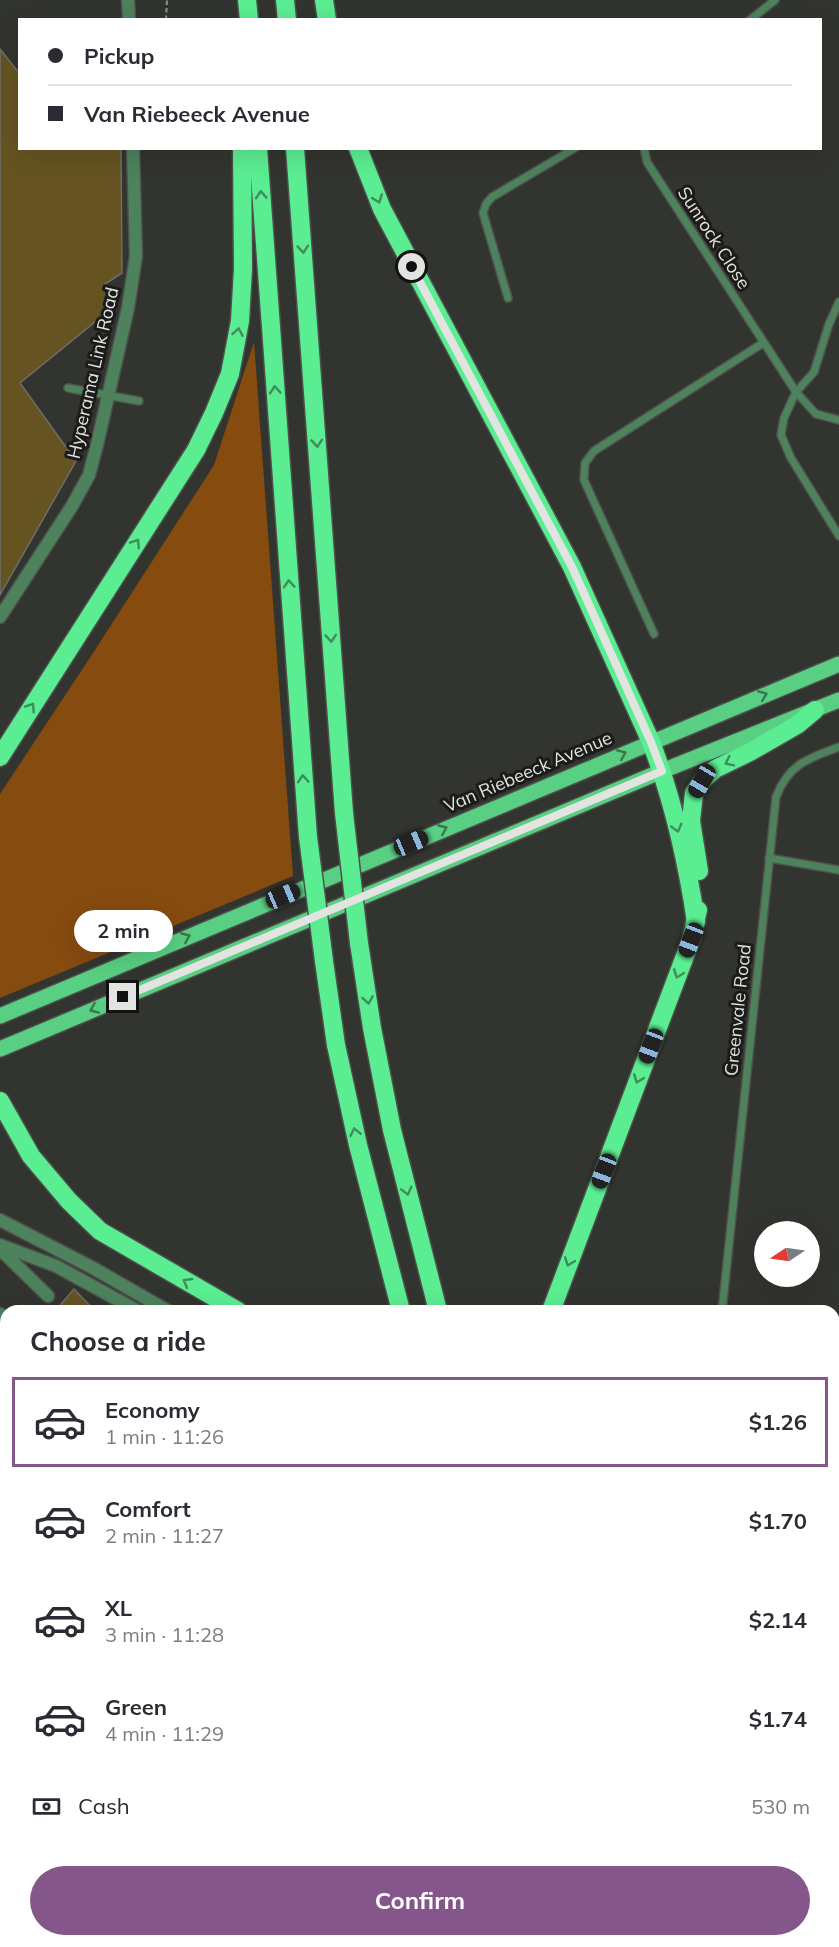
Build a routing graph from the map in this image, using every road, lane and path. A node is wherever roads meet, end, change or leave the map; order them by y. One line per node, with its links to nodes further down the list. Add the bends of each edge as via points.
1 (128, 0): 8 (street)
2 (167, 0): 9 (path)
3 (241, 0): 10 (highway)
4 (247, 0): 11 (highway)
5 (285, 0): 12 (highway)
6 (324, 0): 13 (highway)
7 (775, 0): 14 (lane)
8 (129, 18)
9 (166, 18)
10 (241, 18)
11 (249, 18)
12 (286, 18)
13 (327, 18)
14 (752, 18)
15 (133, 150): 29 (street, Hyperama Link Road, via 136,256)
16 (242, 150): 40 (highway, one-way to 16, via 196,450 230,374 240,321 243,269)
17 (258, 150): 54 (highway, one-way to 17, bridge, via 336,1045 308,837)
18 (295, 150): 55 (highway, one-way to 55, bridge, via 344,813 358,943 392,1130)
19 (359, 150): 38 (highway, one-way to 38, via 381,209 572,567)
20 (572, 150): 22 (lane, via 486,204 483,213)
21 (644, 150): 26 (lane, Sunrock Close, via 647,162)
22 (508, 298)
23 (839, 302): 24 (lane)
24 (830, 324): 25 (lane); 28 (lane, via 814,372)
25 (839, 326)
26 (763, 343): 28 (lane, Sunrock Close); 34 (lane, via 594,451 585,463 584,480)
27 (68, 388): 29 (lane)
28 (796, 392): 31 (lane, Sunrock Close, via 816,414); 32 (lane, via 781,435)
29 (108, 395): 30 (lane); 33 (street, Hyperama Link Road, via 89,475)
30 (139, 400)
31 (839, 420)
32 (839, 537)
33 (0, 617)
34 (654, 634)
35 (839, 664): 38 (main road, Van Riebeeck Avenue, one-way to 35)
36 (839, 700): 37 (main road)
37 (815, 710): 41 (main road); 44 (highway, one-way to 44, via 797,725 715,769 694,793 691,821 699,875)
38 (651, 742): 41 (highway); 45 (main road, Van Riebeeck Avenue, one-way to 38)
39 (839, 747): 42 (lane, Greenvale Road, via 814,755 782,782 776,797)
40 (0, 757)
41 (662, 771): 44 (highway, one-way to 44, via 688,868); 46 (main road, one-way to 46)
42 (770, 858): 43 (lane); 57 (lane, Greenvale Road)
43 (839, 870)
44 (696, 922): 56 (highway, one-way to 56)
45 (0, 1016)
46 (0, 1049)
47 (0, 1101): 53 (highway, one-way to 47, via 100,1231 31,1156)
48 (0, 1220): 52 (street)
49 (0, 1247): 50 (street); 51 (street, via 56,1266)
50 (48, 1296)
51 (127, 1305)
52 (158, 1305)
53 (228, 1305)
54 (399, 1305)
55 (436, 1305)
56 (553, 1305)
57 (723, 1305)

